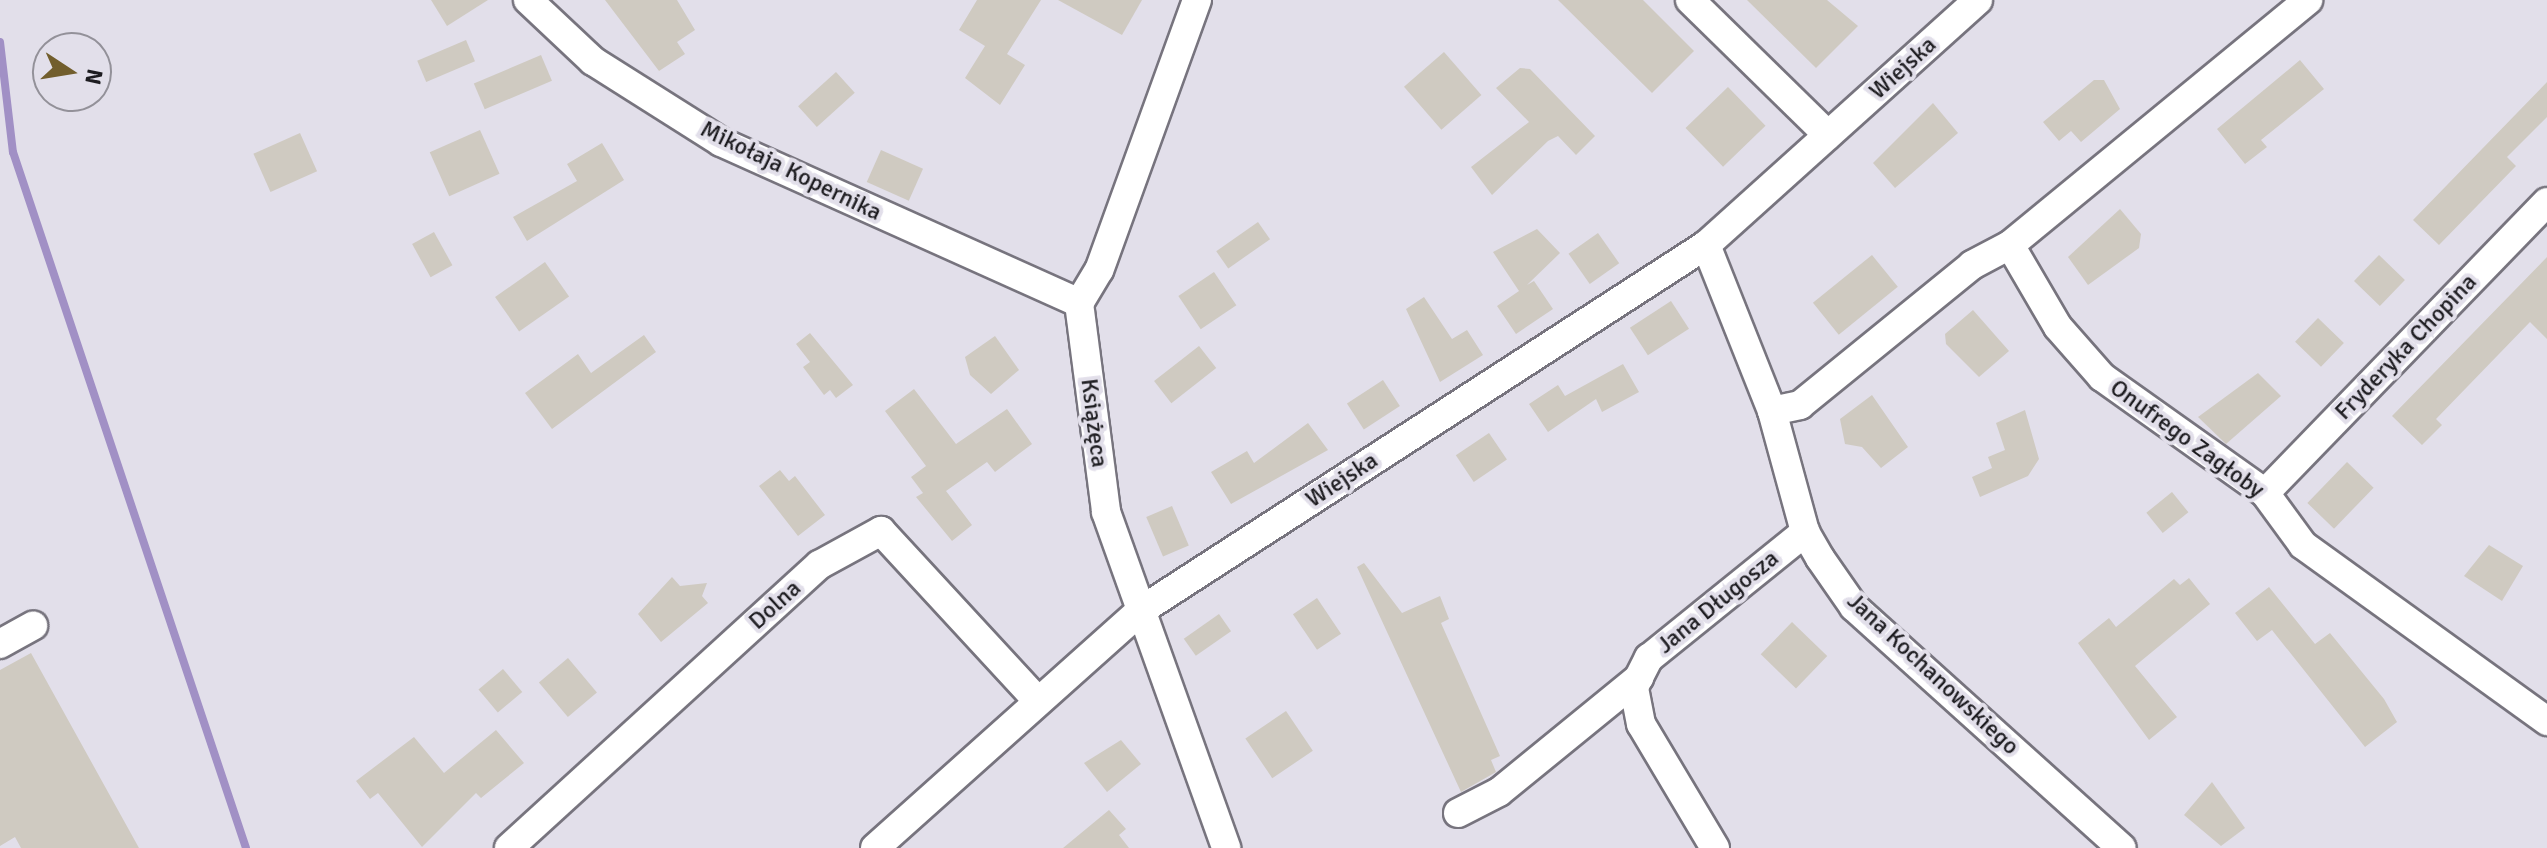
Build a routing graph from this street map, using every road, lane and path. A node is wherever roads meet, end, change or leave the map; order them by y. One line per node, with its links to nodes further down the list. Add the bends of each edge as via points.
1 (528, 0): 10 (street, Mikołaja Kopernika, via 593,61 721,142)
2 (1197, 0): 10 (street, via 1099,270)
3 (1690, 0): 6 (street)
4 (1978, 0): 6 (street, Wiejska)
5 (2308, 0): 9 (street)
6 (1828, 135): 8 (street, Wiejska)
7 (2547, 202): 12 (street, Fryderyka Chopina)
8 (1706, 245): 11 (street, Jana Kochanowskiego); 14 (street, Wiejska)
9 (2010, 245): 11 (street, via 1972,265 1800,405); 12 (street, Onufrego Zagłoby, via 2058,327 2102,377)
10 (1079, 303): 14 (street, Książęca, via 1106,512)
11 (1772, 411): 13 (street, Jana Kochanowskiego)
12 (2265, 493): 19 (street, Onufrego Zagłoby, via 2303,545)
13 (1805, 532): 17 (street, Jana Długosza, via 1649,658); 25 (street, Jana Kochanowskiego, via 1854,607)
14 (1140, 611): 18 (street, Wiejska); 23 (street, Książęca)
15 (33, 626): 16 (street)
16 (0, 644)
17 (1639, 678): 20 (street, via 1499,792); 24 (street, Jana Długosza, via 1641,724)
18 (1037, 700): 21 (street, Dolna, via 881,531 819,565); 22 (street, Wiejska)
19 (2547, 721)
20 (1458, 813)
21 (509, 848)
22 (875, 848)
23 (1226, 848)
24 (1715, 848)
25 (2122, 848)

